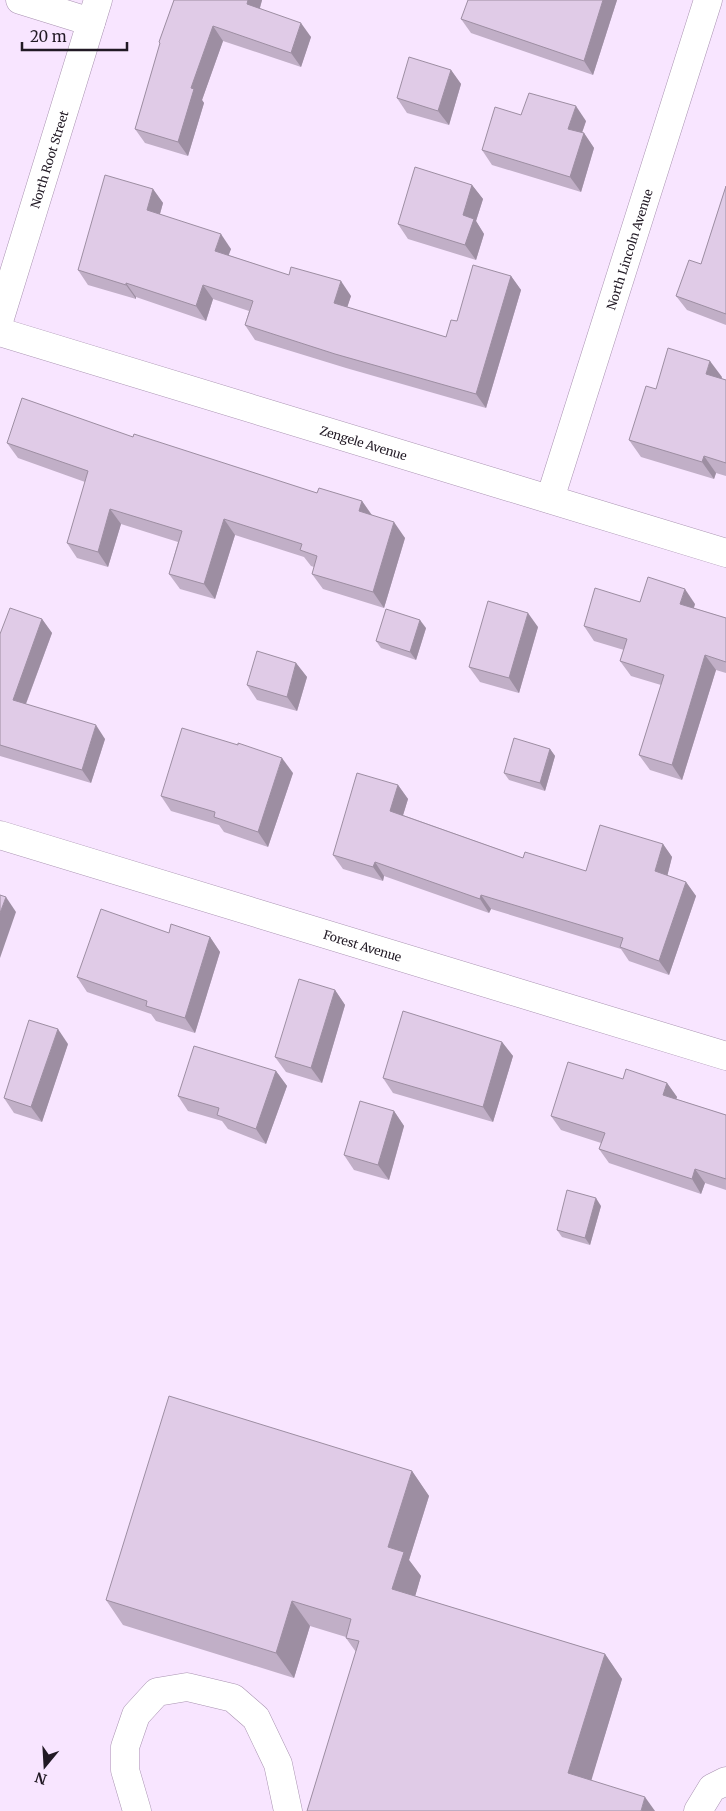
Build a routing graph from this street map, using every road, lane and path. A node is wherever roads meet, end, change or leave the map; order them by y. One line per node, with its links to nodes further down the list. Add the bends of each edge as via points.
1 (20, 0): 3 (street)
2 (708, 0): 6 (street, North Lincoln Avenue)
3 (95, 11): 4 (street, North Root Street)
4 (0, 318)
5 (0, 332): 6 (street, Zengele Avenue)
6 (550, 498): 7 (street, Zengele Avenue)
7 (726, 553)
8 (0, 835): 9 (street, Forest Avenue)
9 (726, 1056)
10 (726, 1781): 13 (street, via 712,1788)
11 (138, 1811): 12 (street, via 125,1770 125,1747 136,1715 157,1692 187,1687 233,1698 256,1718 278,1764)
12 (288, 1811)
13 (698, 1811)

